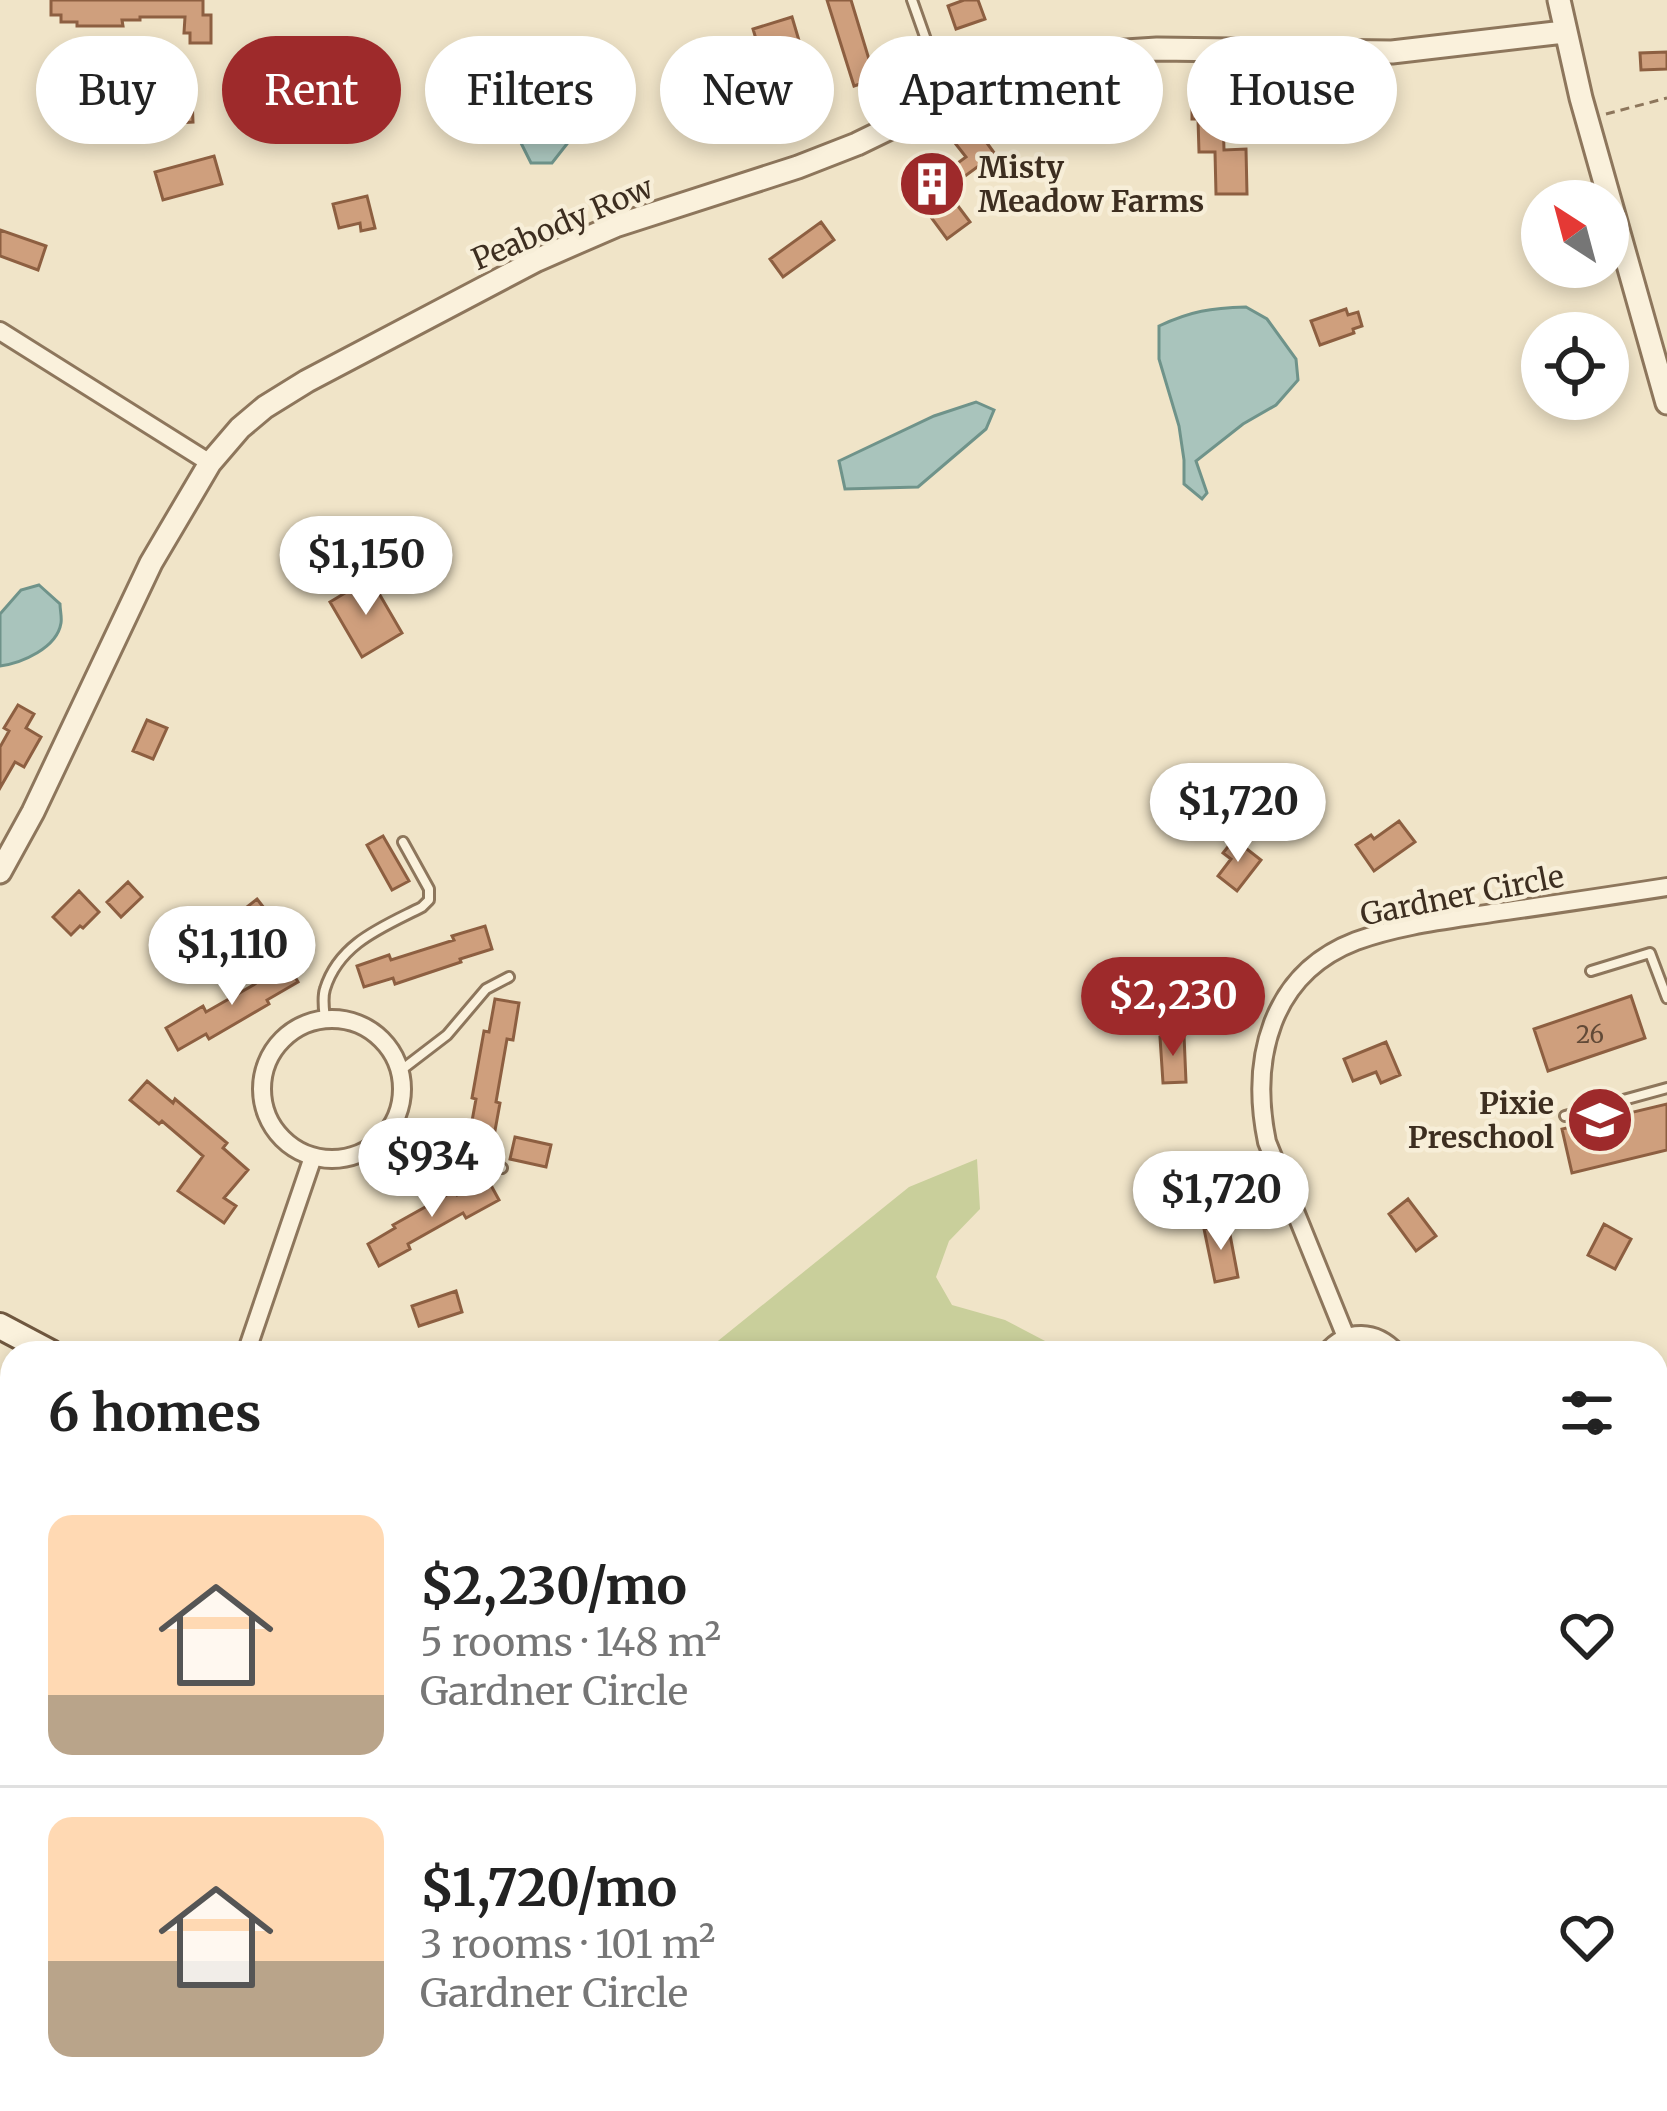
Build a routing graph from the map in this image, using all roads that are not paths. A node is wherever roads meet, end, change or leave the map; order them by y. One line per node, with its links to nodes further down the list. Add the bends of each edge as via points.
1 (911, 0): 4 (lane)
2 (1558, 0): 3 (street)
3 (1564, 32): 5 (street, Peabody Row, via 1392,52); 8 (street)
4 (924, 36)
5 (1163, 49)
6 (858, 143): 9 (street, Peabody Row, via 537,260 307,380 240,428)
7 (0, 331): 9 (street)
8 (1667, 403)
9 (210, 464): 11 (street, Peabody Row, via 151,563)
10 (403, 842): 16 (lane, via 429,900 349,948 324,991)
11 (0, 872)
12 (1667, 887): 24 (street, Gardner Circle, via 1372,936 1327,956 1289,992 1263,1057 1262,1117)
13 (1591, 970): 15 (lane, via 1650,953)
14 (508, 977): 17 (lane)
15 (1667, 998)
16 (325, 1019): 17 (street, via 373,1031); 21 (street, via 284,1037 262,1085 271,1124)
17 (400, 1071): 20 (street)
18 (1667, 1088): 19 (lane)
19 (1565, 1116)
20 (393, 1124): 21 (street, via 355,1156); 22 (lane)
21 (313, 1157): 26 (street)
22 (502, 1168)
23 (0, 1326): 25 (main road)
24 (1346, 1337): 27 (street); 28 (street)
25 (28, 1341)
26 (250, 1341)
27 (1340, 1341)
28 (1384, 1341)

